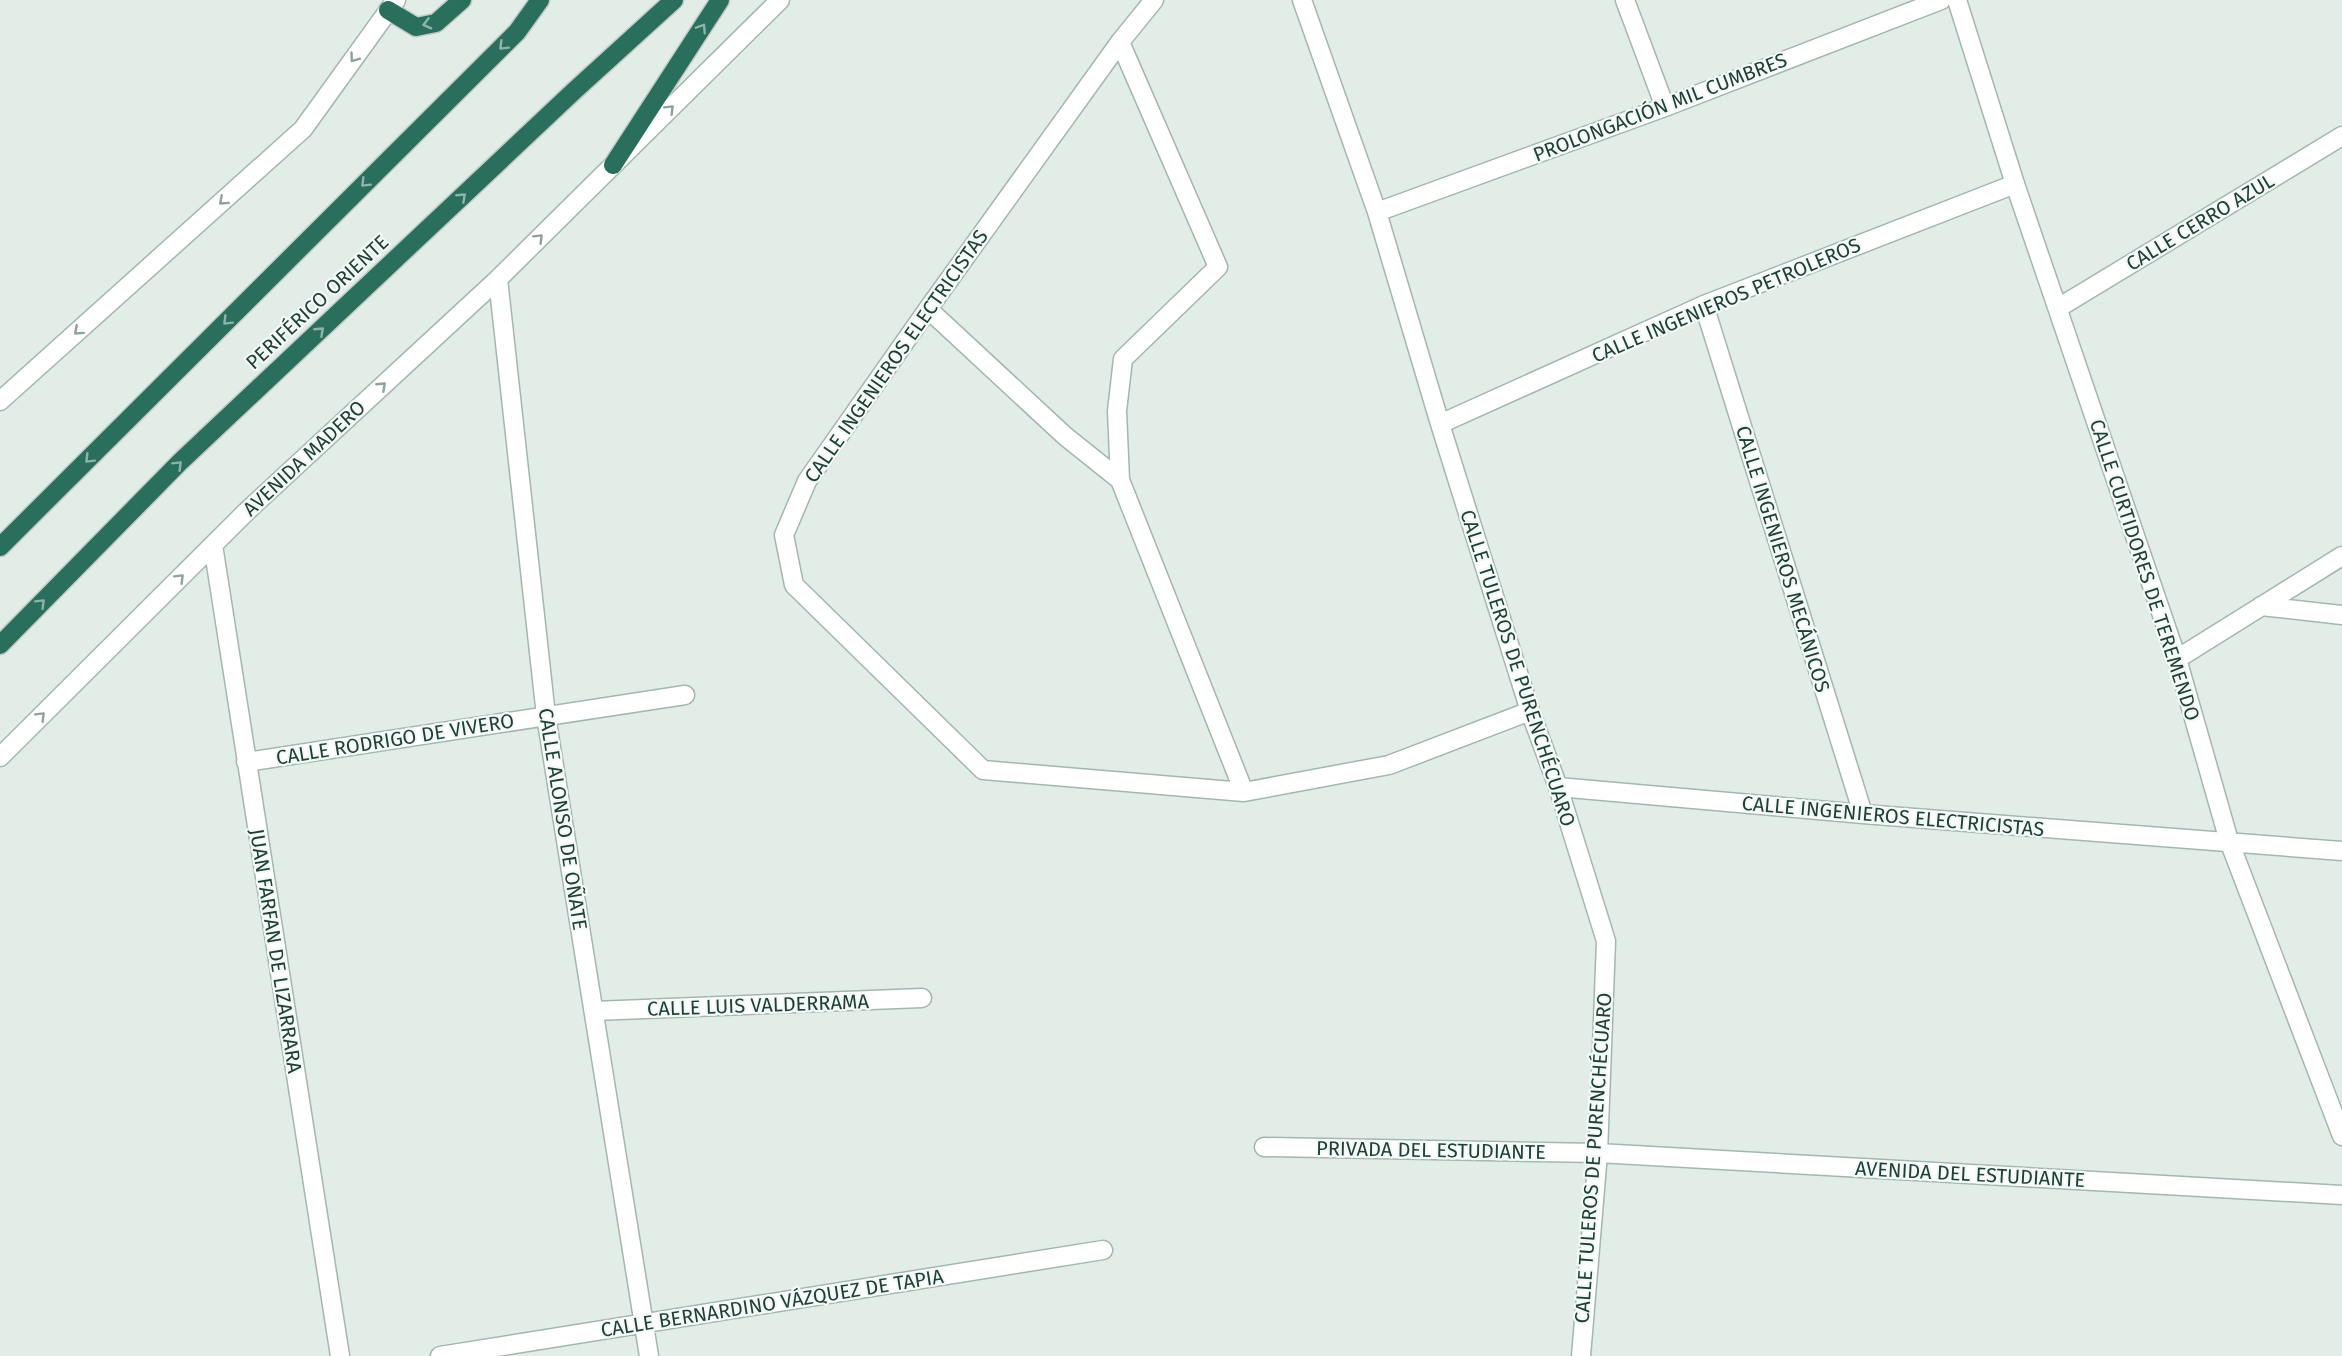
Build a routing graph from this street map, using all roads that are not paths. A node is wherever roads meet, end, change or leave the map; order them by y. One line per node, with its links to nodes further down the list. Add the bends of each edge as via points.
1 (462, 0): 11 (highway, one-way to 11, via 436,23 416,27)
2 (540, 0): 26 (highway, one-way to 26, via 517,32)
3 (674, 0): 30 (highway, PERIFÉRICO ORIENTE, one-way to 3, via 180,462)
4 (720, 0): 15 (highway, one-way to 4)
5 (780, 0): 15 (street, AVENIDA MADERO, one-way to 5)
6 (1154, 0): 12 (street, CALLE INGENIEROS ELECTRICISTAS)
7 (1302, 0): 17 (street, CALLE TULEROS DE PURENCHÉCUARO)
8 (1625, 0): 13 (street)
9 (1941, 0): 13 (street, PROLONGACIÓN MIL CUMBRES)
10 (1957, 0): 16 (street, CALLE CURTIDORES DE TEREMENDO)
11 (389, 3): 22 (street, one-way to 22, via 303,129)
12 (1120, 42): 21 (street, CALLE INGENIEROS ELECTRICISTAS); 24 (street, via 1218,267 1123,358 1117,411)
13 (1665, 107): 17 (street, PROLONGACIÓN MIL CUMBRES)
14 (2342, 136): 20 (street, CALLE CERRO AZUL)
15 (613, 165): 18 (street, AVENIDA MADERO, one-way to 15)
16 (2015, 184): 19 (street, CALLE INGENIEROS PETROLEROS); 20 (street, CALLE CURTIDORES DE TEREMENDO)
17 (1377, 212): 23 (street, CALLE TULEROS DE PURENCHÉCUARO)
18 (498, 279): 25 (street, AVENIDA MADERO, one-way to 18); 34 (street, CALLE ALONSO DE OÑATE)
19 (1704, 304): 23 (street, CALLE INGENIEROS PETROLEROS); 39 (street, CALLE INGENIEROS MECÁNICOS)
20 (2058, 308): 31 (street, CALLE CURTIDORES DE TEREMENDO)
21 (928, 309): 24 (street, via 1065,436); 38 (street, CALLE INGENIEROS ELECTRICISTAS, via 807,481 784,535 794,585 983,770)
22 (0, 401)
23 (1440, 424): 33 (street, CALLE TULEROS DE PURENCHÉCUARO)
24 (1120, 480): 38 (street)
25 (213, 545): 35 (street, AVENIDA MADERO, one-way to 25); 36 (street, JUAN FARFAN DE LIZARRARA)
26 (0, 547)
27 (2342, 556): 28 (street)
28 (2261, 606): 29 (street); 31 (street)
29 (2342, 615)
30 (0, 645)
31 (2177, 659): 40 (street, CALLE CURTIDORES DE TEREMENDO)
32 (685, 695): 34 (street, CALLE RODRIGO DE VIVERO)
33 (1530, 711): 37 (street, CALLE TULEROS DE PURENCHÉCUARO); 38 (street, CALLE INGENIEROS ELECTRICISTAS, via 1389,765)
34 (546, 716): 36 (street, CALLE RODRIGO DE VIVERO); 43 (street, CALLE ALONSO DE OÑATE)
35 (0, 757)
36 (246, 762): 50 (street, JUAN FARFAN DE LIZARRARA)
37 (1558, 787): 39 (street, CALLE INGENIEROS ELECTRICISTAS); 46 (street, CALLE TULEROS DE PURENCHÉCUARO, via 1606,941)
38 (1244, 792)
39 (1863, 814): 40 (street, CALLE INGENIEROS ELECTRICISTAS)
40 (2229, 842): 41 (street, CALLE INGENIEROS ELECTRICISTAS); 44 (street, CALLE CURTIDORES DE TEREMENDO)
41 (2342, 851)
42 (922, 998): 43 (street, CALLE LUIS VALDERRAMA)
43 (594, 1011): 49 (street, CALLE ALONSO DE OÑATE)
44 (2342, 1136)
45 (1264, 1147): 46 (street, PRIVADA DEL ESTUDIANTE)
46 (1598, 1153): 47 (street, AVENIDA DEL ESTUDIANTE); 53 (street, CALLE TULEROS DE PURENCHÉCUARO)
47 (2342, 1195)
48 (1103, 1251): 49 (street, CALLE BERNARDINO VÁZQUEZ DE TAPIA)
49 (644, 1323): 51 (street, CALLE BERNARDINO VÁZQUEZ DE TAPIA); 52 (street, CALLE ALONSO DE OÑATE)
50 (339, 1356)
51 (440, 1356)
52 (649, 1356)
53 (1581, 1356)

